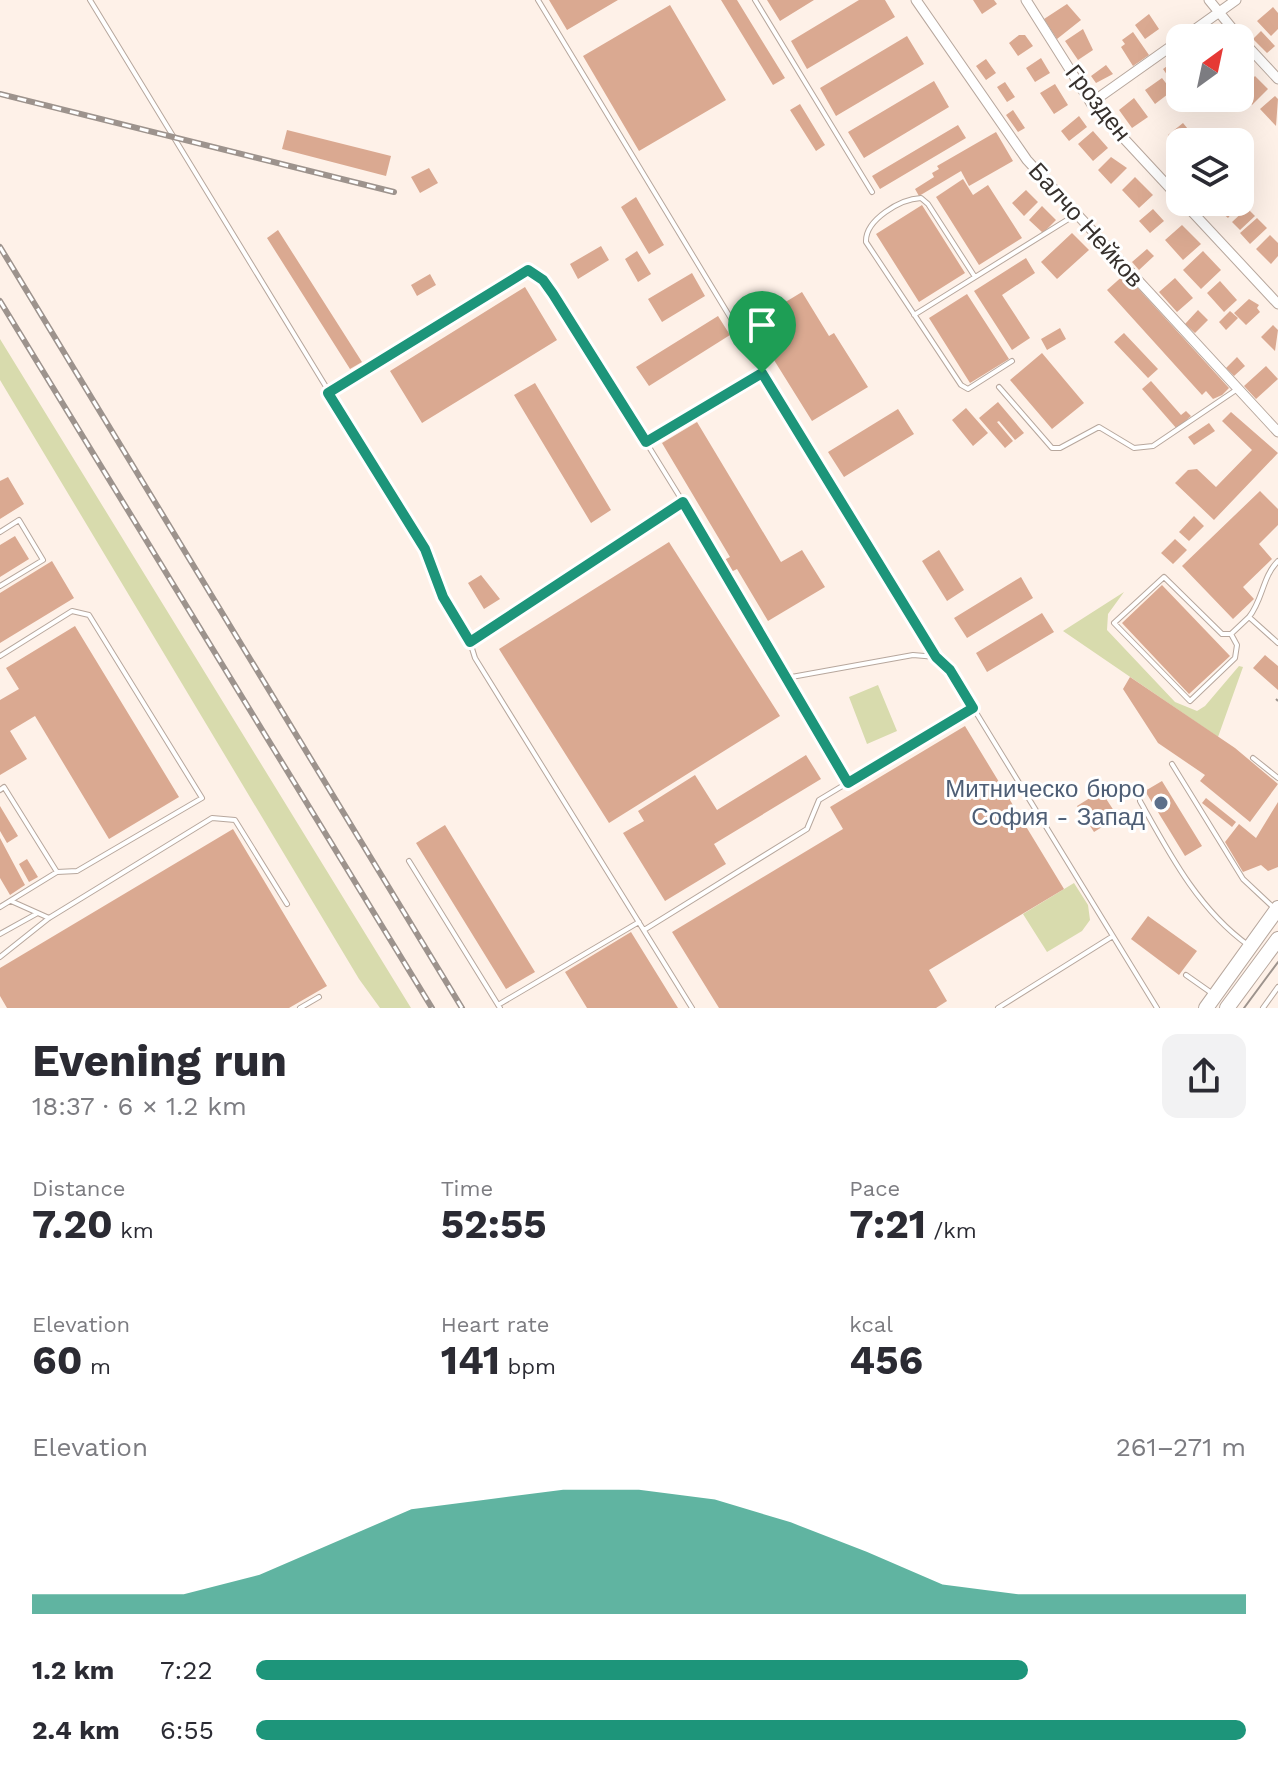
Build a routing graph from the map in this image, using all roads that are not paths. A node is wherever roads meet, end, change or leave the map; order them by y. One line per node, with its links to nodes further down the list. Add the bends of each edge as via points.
1 (90, 0): 26 (lane)
2 (538, 0): 23 (lane)
3 (755, 0): 16 (lane)
4 (916, 0): 17 (street, Балчо Нейков, via 1002,128)
5 (1026, 0): 14 (street, Грозден)
6 (1209, 0): 8 (street)
7 (1236, 0): 8 (street)
8 (1218, 14): 9 (street); 10 (street)
9 (1204, 24)
10 (1227, 24)
11 (1166, 50): 14 (street)
12 (1254, 53): 13 (street)
13 (1278, 79)
14 (1091, 103): 15 (street, Грозден)
15 (1166, 184)
16 (872, 192)
17 (1076, 214): 19 (lane); 25 (street, Балчо Нейков)
18 (1196, 216): 20 (street, Грозден)
19 (975, 277): 21 (lane); 21 (lane, via 921,198 870,223 866,242)
20 (1278, 304)
21 (914, 315): 22 (lane, via 968,389)
22 (1012, 361)
23 (762, 373): 28 (lane); 38 (lane)
24 (999, 387): 25 (lane, via 1052,448 1099,427 1134,448 1153,446)
25 (1236, 390): 27 (street, Балчо Нейков)
26 (328, 393): 28 (lane, via 528,270 553,294); 35 (lane, via 425,549 443,597)
27 (1278, 432)
28 (646, 442): 29 (lane)
29 (683, 502): 35 (lane); 39 (lane)
30 (0, 532): 32 (lane, via 19,520 43,560)
31 (1278, 561): 33 (lane)
32 (0, 586)
33 (1249, 617): 34 (lane); 36 (lane)
34 (1231, 634): 34 (lane, via 1237,645 1235,658 1190,701 1114,623 1164,577 1222,634)
35 (470, 642): 55 (lane)
36 (1278, 643)
37 (0, 656): 48 (lane, via 72,611 89,615 202,798 77,871)
38 (936, 657): 39 (lane, via 913,655); 40 (lane)
39 (786, 678): 44 (lane)
40 (973, 708): 44 (lane); 58 (lane)
41 (1253, 758): 43 (lane)
42 (1172, 764): 52 (lane, via 1243,879)
43 (1278, 778)
44 (848, 783): 56 (lane, via 819,800 807,829)
45 (0, 790): 48 (lane, via 4,787)
46 (1140, 801): 60 (lane, via 1180,873 1231,932)
47 (409, 861): 66 (lane)
48 (57, 872): 49 (lane)
49 (10, 901): 51 (lane); 53 (lane)
50 (287, 904): 54 (lane, via 235,820 224,816 212,818)
51 (0, 907)
52 (1278, 908): 60 (main road)
53 (37, 914): 54 (lane); 57 (lane)
54 (49, 918): 61 (lane)
55 (639, 922): 56 (lane); 66 (lane)
56 (644, 930): 68 (lane)
57 (0, 934)
58 (1113, 936): 69 (lane); 70 (lane)
59 (1278, 939): 72 (main road)
60 (1250, 946): 64 (main road)
61 (0, 957)
62 (1186, 975): 64 (lane)
63 (1278, 987): 73 (lane)
64 (1215, 995): 71 (main road)
65 (319, 997): 67 (lane)
66 (499, 1007)
67 (300, 1008)
68 (692, 1008)
69 (998, 1008)
70 (1157, 1008)
71 (1206, 1008)
72 (1227, 1008)
73 (1263, 1008)

